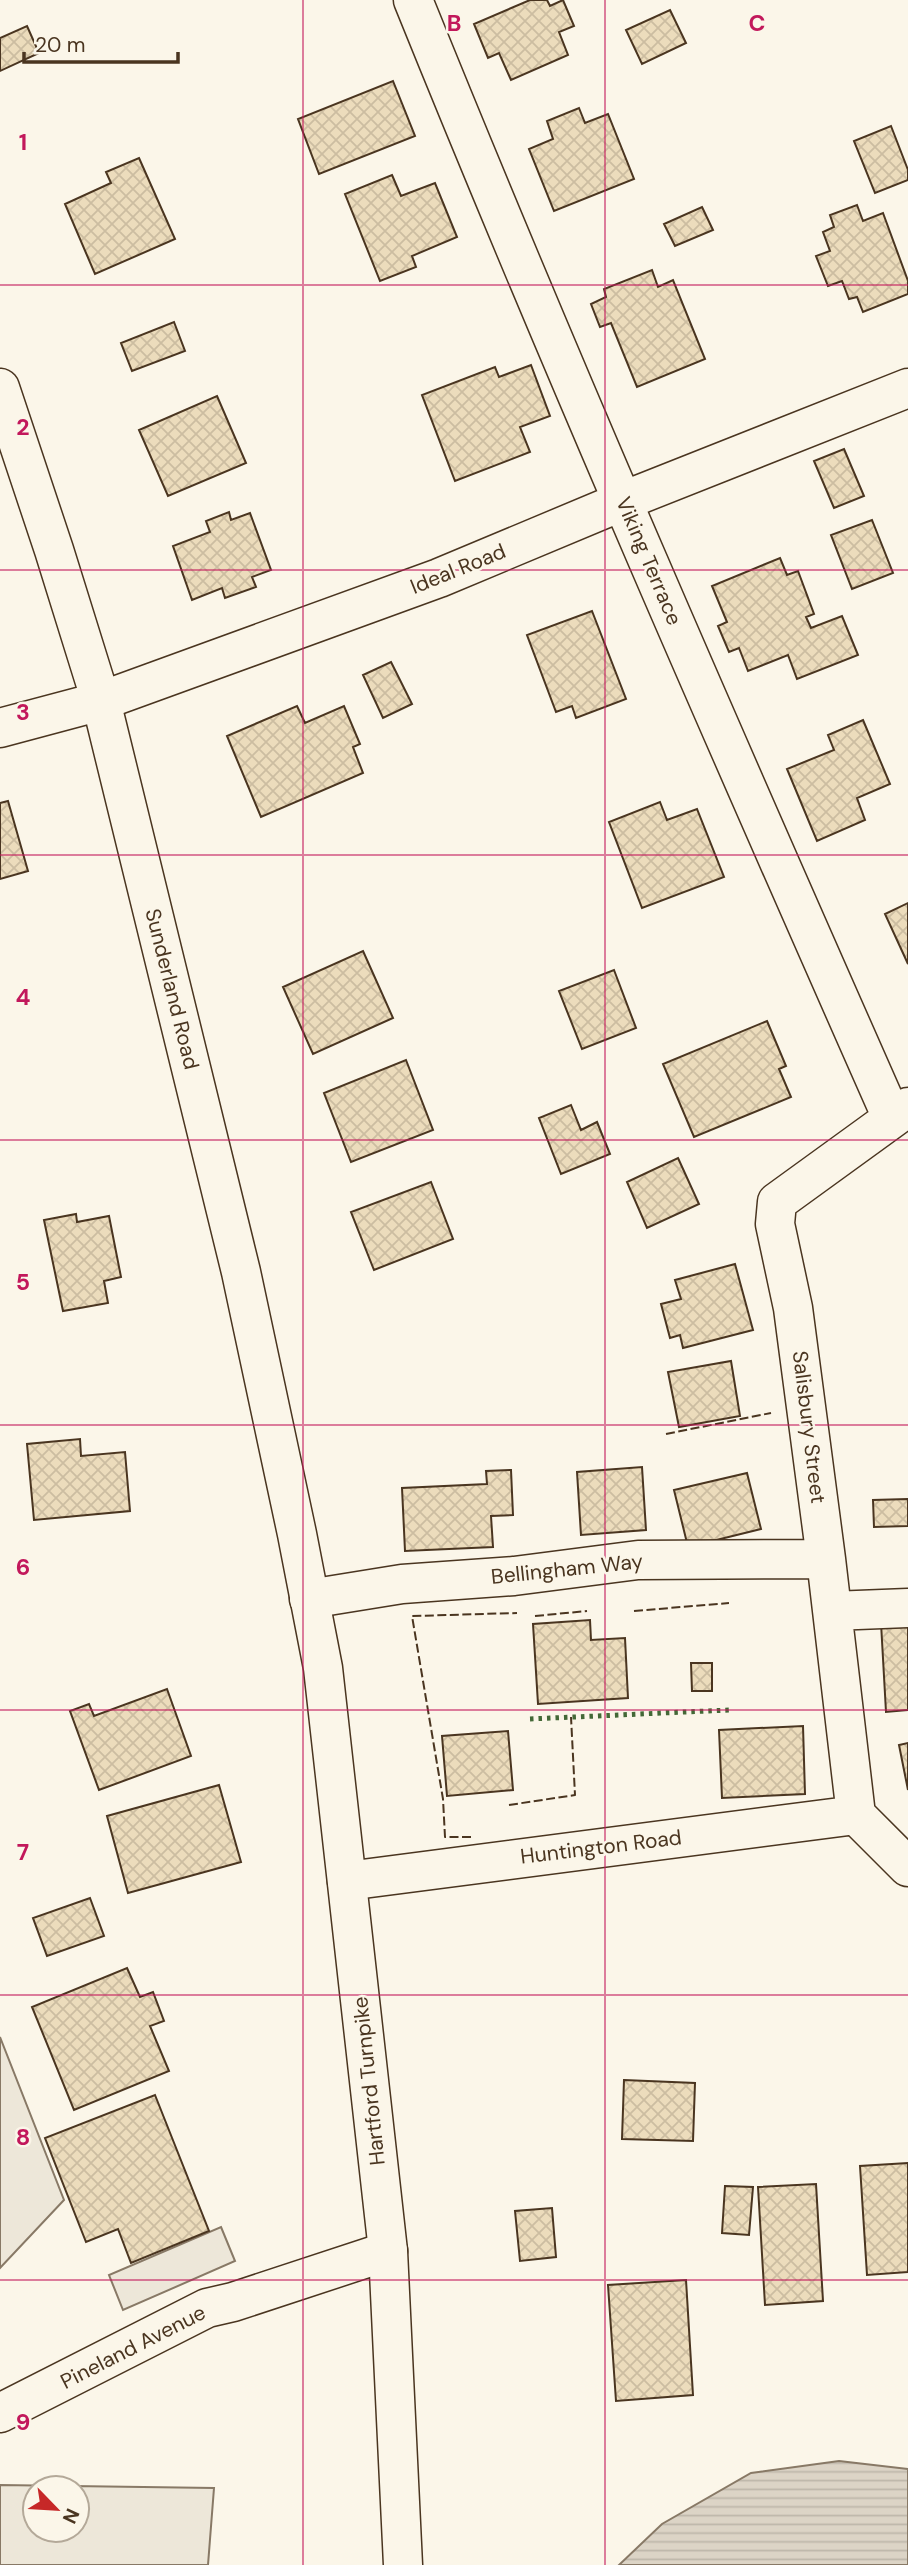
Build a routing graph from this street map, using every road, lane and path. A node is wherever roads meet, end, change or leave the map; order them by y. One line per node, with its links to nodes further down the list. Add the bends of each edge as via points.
1 (413, 0): 4 (street, Viking Terrace)
2 (0, 388): 5 (street, Sunderland Road)
3 (908, 388): 4 (street, Ideal Road)
4 (623, 501): 5 (street, Ideal Road, via 439,578); 7 (street, Viking Terrace)
5 (101, 701): 6 (street, Ideal Road); 9 (street, Sunderland Road, via 241,1272)
6 (0, 729)
7 (900, 1112): 8 (street, Salisbury Street, via 777,1202 775,1224 793,1308)
8 (826, 1559): 9 (street, Bellingham Way, via 638,1560 402,1584); 11 (street, Salisbury Street)
9 (309, 1599): 14 (street, Hartford Turnpike, via 323,1668)
10 (908, 1608): 11 (street)
11 (832, 1611): 12 (street, Salisbury Street)
12 (856, 1815): 13 (street); 14 (street, Huntington Road)
13 (908, 1867)
14 (347, 1881): 15 (street, Hartford Turnpike)
15 (388, 2251): 16 (street, Pineland Avenue, via 207,2308); 17 (street, Hartford Turnpike)
16 (0, 2413)
17 (403, 2565)

